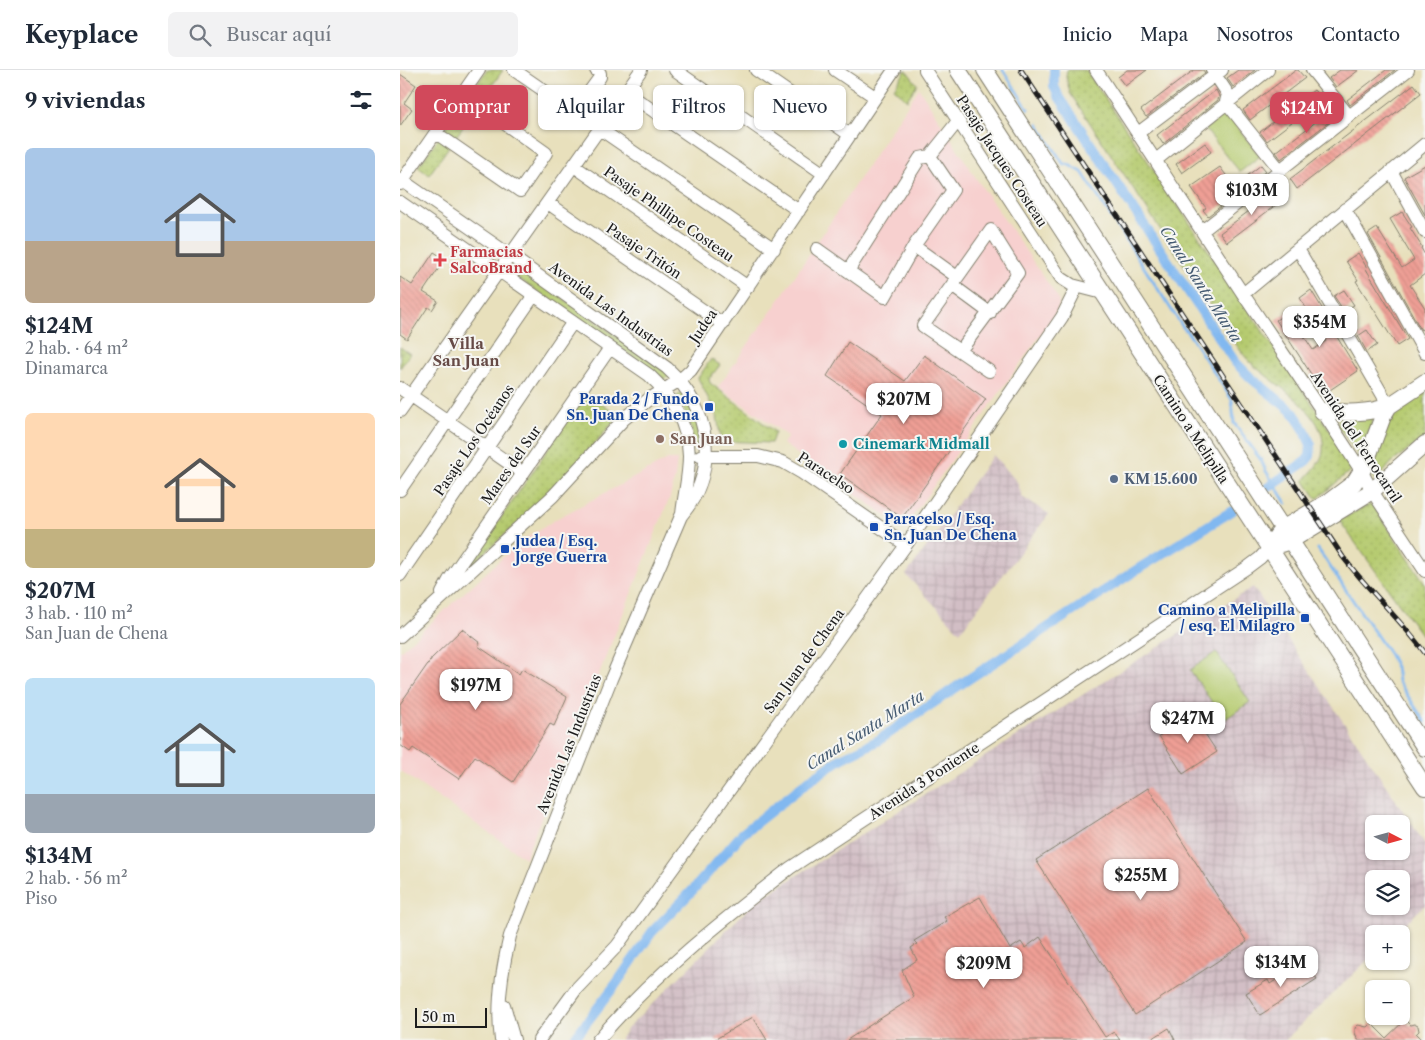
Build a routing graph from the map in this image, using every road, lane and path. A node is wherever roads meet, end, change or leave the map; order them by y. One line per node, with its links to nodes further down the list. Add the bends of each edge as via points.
1 (479, 70): 17 (street)
2 (514, 70): 16 (street, via 572,110 576,110)
3 (641, 70): 18 (street)
4 (675, 70): 37 (street)
5 (756, 70): 30 (street)
6 (835, 70): 19 (street)
7 (894, 70): 19 (street, Judea)
8 (925, 70): 23 (street, Pasaje Jacques Costeau)
9 (958, 70): 55 (main road, Camino a Melipilla)
10 (985, 70): 83 (main road, Camino a Melipilla)
11 (1268, 70): 20 (street)
12 (1312, 70): 22 (street)
13 (1408, 70): 22 (street)
14 (1103, 72): 29 (street, Avenida del Ferrocarril)
15 (1217, 72): 20 (street, via 1228,94); 29 (street)
16 (598, 74)
17 (469, 85)
18 (631, 85)
19 (875, 98): 30 (street, Judea)
20 (1226, 102): 33 (street); 35 (street)
21 (643, 104): 42 (street)
22 (1349, 116): 35 (street)
23 (958, 121): 32 (street); 54 (street, Pasaje Jacques Costeau, via 1054,267 1064,280)
24 (438, 130): 28 (street)
25 (514, 130): 28 (street, via 546,153 520,191)
26 (599, 130): 34 (street)
27 (601, 130): 46 (street)
28 (436, 133): 38 (street)
29 (1138, 133): 33 (street, Avenida del Ferrocarril)
30 (850, 135): 37 (street, Judea)
31 (1425, 144): 36 (street)
32 (930, 156): 45 (street, via 952,190); 50 (street, via 920,158)
33 (1156, 160): 43 (street, Avenida del Ferrocarril)
34 (574, 166): 40 (street); 53 (street, Pasaje Phillipe Costeau)
35 (1280, 170): 43 (street)
36 (1391, 171): 41 (street); 44 (street)
37 (824, 174): 42 (street, Judea)
38 (401, 182): 49 (street, Avenida Las Industrias)
39 (400, 202): 51 (street, Avenida Las Industrias)
40 (548, 203): 49 (street); 60 (street, Pasaje Tritón)
41 (1345, 209): 48 (street); 63 (street)
42 (799, 211): 46 (street, Judea)
43 (1202, 230): 56 (street, Avenida del Ferrocarril)
44 (1425, 232)
45 (914, 246): 50 (street, via 885,297); 52 (street)
46 (774, 249): 53 (street, Judea)
47 (817, 249): 50 (street)
48 (1298, 249): 56 (street); 70 (street)
49 (511, 256): 51 (street); 65 (street, Avenida Las Industrias, via 656,359)
50 (848, 271)
51 (500, 272): 57 (street, Avenida Las Industrias); 69 (street)
52 (954, 281): 58 (street); 58 (street, via 991,230 1018,273); 62 (street, via 923,326)
53 (748, 287): 60 (street, Judea)
54 (1077, 287): 55 (street); 84 (street, San Juan de Chena, via 1062,316)
55 (1103, 293): 85 (main road, Camino a Melipilla)
56 (1243, 294): 72 (street, Avenida del Ferrocarril)
57 (534, 295): 59 (street, Avenida Las Industrias); 73 (street)
58 (990, 313): 62 (street)
59 (573, 322): 61 (street, Avenida Las Industrias); 75 (street, Pasaje Los Océanos)
60 (723, 324): 65 (street, Judea, via 695,365)
61 (610, 348): 68 (street, Avenida Las Industrias); 79 (street, Mares del Sur)
62 (960, 351): 64 (street)
63 (1425, 353)
64 (989, 371)
65 (680, 380): 68 (street, Judea); 77 (street, Avenida Las Industrias, via 701,421)
66 (1425, 382): 70 (main road)
67 (400, 388): 69 (street)
68 (664, 389): 76 (street, Avenida Las Industrias, via 681,418); 88 (street, Judea, via 624,418 553,496)
69 (411, 396): 71 (street); 73 (street)
70 (1389, 406): 72 (main road, via 1363,412); 78 (main road, Avenida 3 Poniente)
71 (400, 411)
72 (1322, 411): 78 (street, Avenida del Ferrocarril)
73 (448, 421): 75 (street); 80 (street)
74 (1425, 444): 81 (main road, Avenida 3 Poniente)
75 (487, 448): 79 (street); 87 (street, Pasaje Los Océanos)
76 (689, 456): 77 (street, Paracelso); 82 (street, Avenida Las Industrias)
77 (707, 456): 82 (street, Avenida Las Industrias, via 694,500); 84 (street, Paracelso, via 758,456 783,462)
78 (1362, 472): 81 (street, Avenida del Ferrocarril); 83 (main road, Avenida 3 Poniente, via 1342,494)
79 (523, 473): 88 (street, Mares del Sur, via 448,580)
80 (400, 490)
81 (1372, 491): 83 (main road, Avenida 3 Poniente); 86 (street, Avenida del Ferrocarril)
82 (681, 516): 93 (street, Avenida Las Industrias, via 611,679 510,936)
83 (1286, 535): 85 (main road, Avenida 3 Poniente); 91 (main road, Camino a Melipilla)
84 (906, 545): 96 (street, San Juan de Chena, via 617,946 577,988)
85 (1270, 547): 92 (main road, Camino a Melipilla); 97 (street, Avenida 3 Poniente, via 1254,563 790,868 691,948)
86 (1424, 566)
87 (400, 574)
88 (439, 600): 89 (street, Judea)
89 (405, 624): 90 (street, Judea)
90 (400, 636)
91 (1425, 748)
92 (1425, 787)
93 (501, 988): 94 (street, Avenida Las Industrias, via 498,1018); 95 (street, Avenida Las Industrias)
94 (501, 1040)
95 (514, 1040)
96 (539, 1040)
97 (598, 1040)

